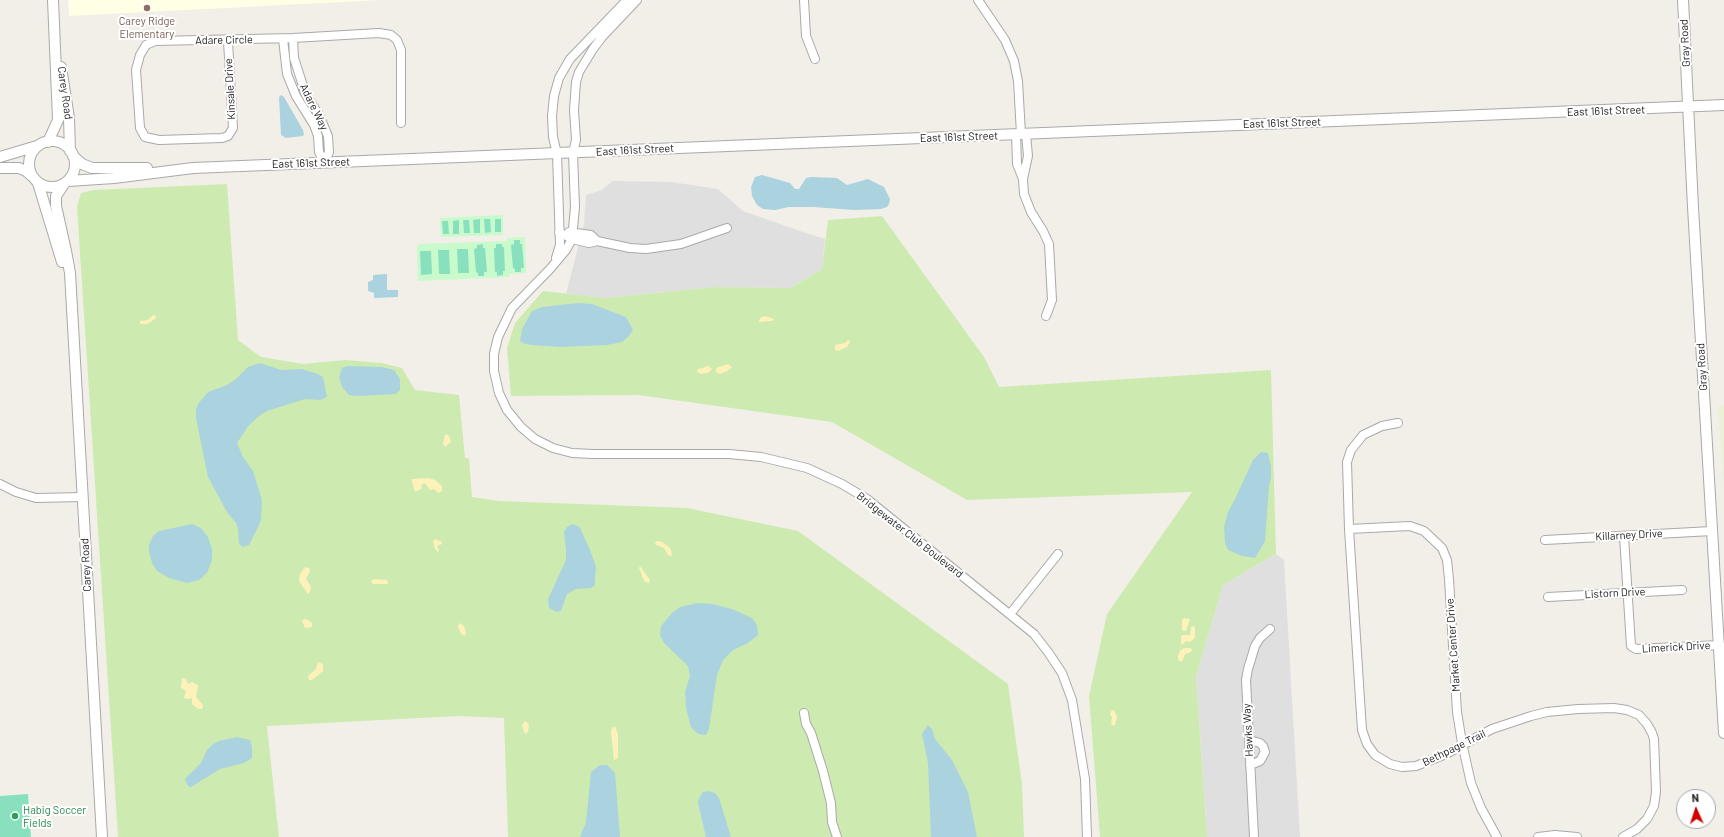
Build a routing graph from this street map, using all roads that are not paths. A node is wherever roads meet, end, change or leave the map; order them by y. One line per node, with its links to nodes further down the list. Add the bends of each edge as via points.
1 (53, 0): 7 (street, Carey Road)
2 (627, 0): 20 (street, Bridgewater Club Boulevard, via 570,60 559,78 552,116)
3 (637, 0): 18 (street, via 602,37 579,72 576,82 576,140)
4 (804, 0): 11 (street, via 806,36)
5 (978, 0): 15 (street, via 1005,40 1014,61 1018,81)
6 (1682, 0): 13 (street, Gray Road)
7 (55, 36): 17 (street, Carey Road, via 58,120); 19 (street, Carey Road, via 69,118)
8 (293, 38): 9 (street, Adare Circle); 14 (street, Adare Circle, via 379,33 391,35 397,40 401,50); 22 (street, Adare Way, via 294,58 306,95 328,136 329,152)
9 (283, 39): 10 (street, Adare Circle); 22 (street, Adare Way, via 287,74 316,131 319,152)
10 (228, 40): 16 (street, Kinsale Drive, via 233,128); 16 (street, Adare Circle, via 155,41 146,46 140,54 136,70 140,128 145,137 158,140)
11 (815, 59)
12 (1724, 105): 13 (street, East 161st Street)
13 (1688, 107): 15 (street, East 161st Street); 38 (street, Gray Road)
14 (401, 123)
15 (1021, 134): 18 (street, East 161st Street); 25 (street, via 1017,164); 25 (street, via 1028,156)
16 (228, 136)
17 (44, 143): 19 (street, via 60,143); 21 (street); 26 (street, via 35,149 29,163 30,171)
18 (573, 153): 20 (street, East 161st Street); 30 (street, via 575,207)
19 (72, 154): 24 (street, East 161st Street, via 82,164 92,168); 27 (street, via 74,169)
20 (557, 154): 22 (street, East 161st Street); 29 (street, Bridgewater Club Boulevard)
21 (0, 157)
22 (324, 163): 24 (street, East 161st Street)
23 (0, 168): 26 (street, via 26,170)
24 (193, 168): 27 (street, East 161st Street)
25 (1023, 179): 33 (street, via 1028,206 1049,244 1052,300)
26 (36, 180): 27 (street, via 51,187); 32 (street, Carey Road, via 59,249)
27 (66, 182): 32 (street, Carey Road, via 56,196 56,206 70,273)
28 (727, 228): 30 (street, via 681,244 655,248 630,248 597,241 591,235)
29 (559, 232): 30 (street); 31 (street, Bridgewater Club Boulevard, via 560,245)
30 (572, 235): 31 (street, Bridgewater Club Boulevard, via 566,250)
31 (556, 259): 45 (street, Bridgewater Club Boulevard, via 550,269 512,308 498,337 494,354 494,371 499,393 507,410 535,439 553,448 572,453 729,454 761,457 807,468 867,499)
32 (70, 293): 36 (street, Carey Road)
33 (1046, 316)
34 (1398, 423): 37 (street, Bethpage Trail, via 1382,426 1363,435 1348,455 1346,470)
35 (0, 484): 36 (street, via 36,498)
36 (82, 497): 53 (street, Carey Road)
37 (1349, 529): 51 (street, Market Center Drive, via 1410,526 1424,531 1442,548 1447,560 1449,579 1457,712); 51 (street, Bethpage Trail, via 1362,730 1366,744 1385,762 1409,767 1424,764)
38 (1712, 531): 39 (street, Killarney Drive); 47 (street, Gray Road)
39 (1624, 536): 40 (street, Killarney Drive); 43 (street)
40 (1546, 540)
41 (1058, 554): 45 (street)
42 (1682, 590): 43 (street, Listorn Drive)
43 (1627, 593): 44 (street, Listorn Drive); 47 (street, Limerick Drive, via 1633,648)
44 (1548, 597)
45 (1010, 614): 55 (street, Bridgewater Club Boulevard, via 1034,634 1048,652 1062,673 1072,700 1085,779)
46 (1270, 629): 50 (street, Hawks Way, via 1260,638 1248,669 1246,695)
47 (1720, 645): 49 (street, Gray Road)
48 (804, 713): 54 (street, via 823,771)
49 (1724, 733)
50 (1249, 740): 52 (street, Hawks Way); 52 (street, via 1263,746 1265,752 1260,761)
51 (1462, 745): 57 (street, Market Center Drive, via 1471,783); 60 (street, Bethpage Trail, via 1492,729 1547,712 1614,708 1627,710 1639,716 1650,728 1654,739 1656,795 1647,819)
52 (1250, 765): 56 (street, Hawks Way)
53 (102, 837)
54 (837, 837)
55 (1087, 837)
56 (1254, 837)
57 (1497, 837)
58 (1538, 837): 59 (street)
59 (1577, 837)
60 (1623, 837)

